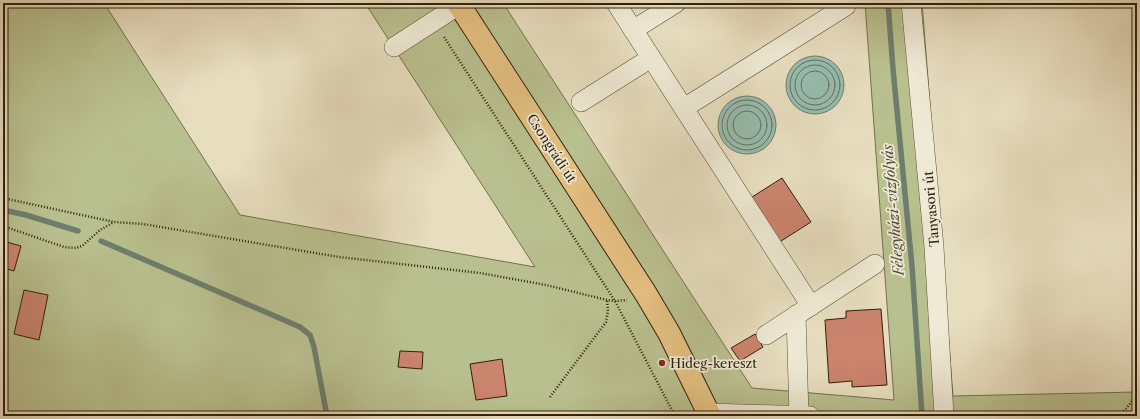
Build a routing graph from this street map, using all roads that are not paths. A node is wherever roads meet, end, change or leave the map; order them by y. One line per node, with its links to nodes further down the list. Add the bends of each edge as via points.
1 (616, 3): 6 (street)
2 (676, 3): 6 (street)
3 (911, 3): 17 (street, Tanyasori út, via 934,247)
4 (460, 4): 7 (street); 14 (main road, Csongrádi út, via 646,294 669,333)
5 (846, 6): 10 (street)
6 (633, 30): 8 (street)
7 (394, 47)
8 (651, 58): 9 (street); 10 (street)
9 (581, 102)
10 (684, 108): 12 (street)
11 (875, 264): 12 (street)
12 (804, 311): 13 (street); 15 (street)
13 (766, 335)
14 (710, 415): 15 (street)
15 (799, 416): 16 (street)
16 (810, 416)
17 (944, 416)

